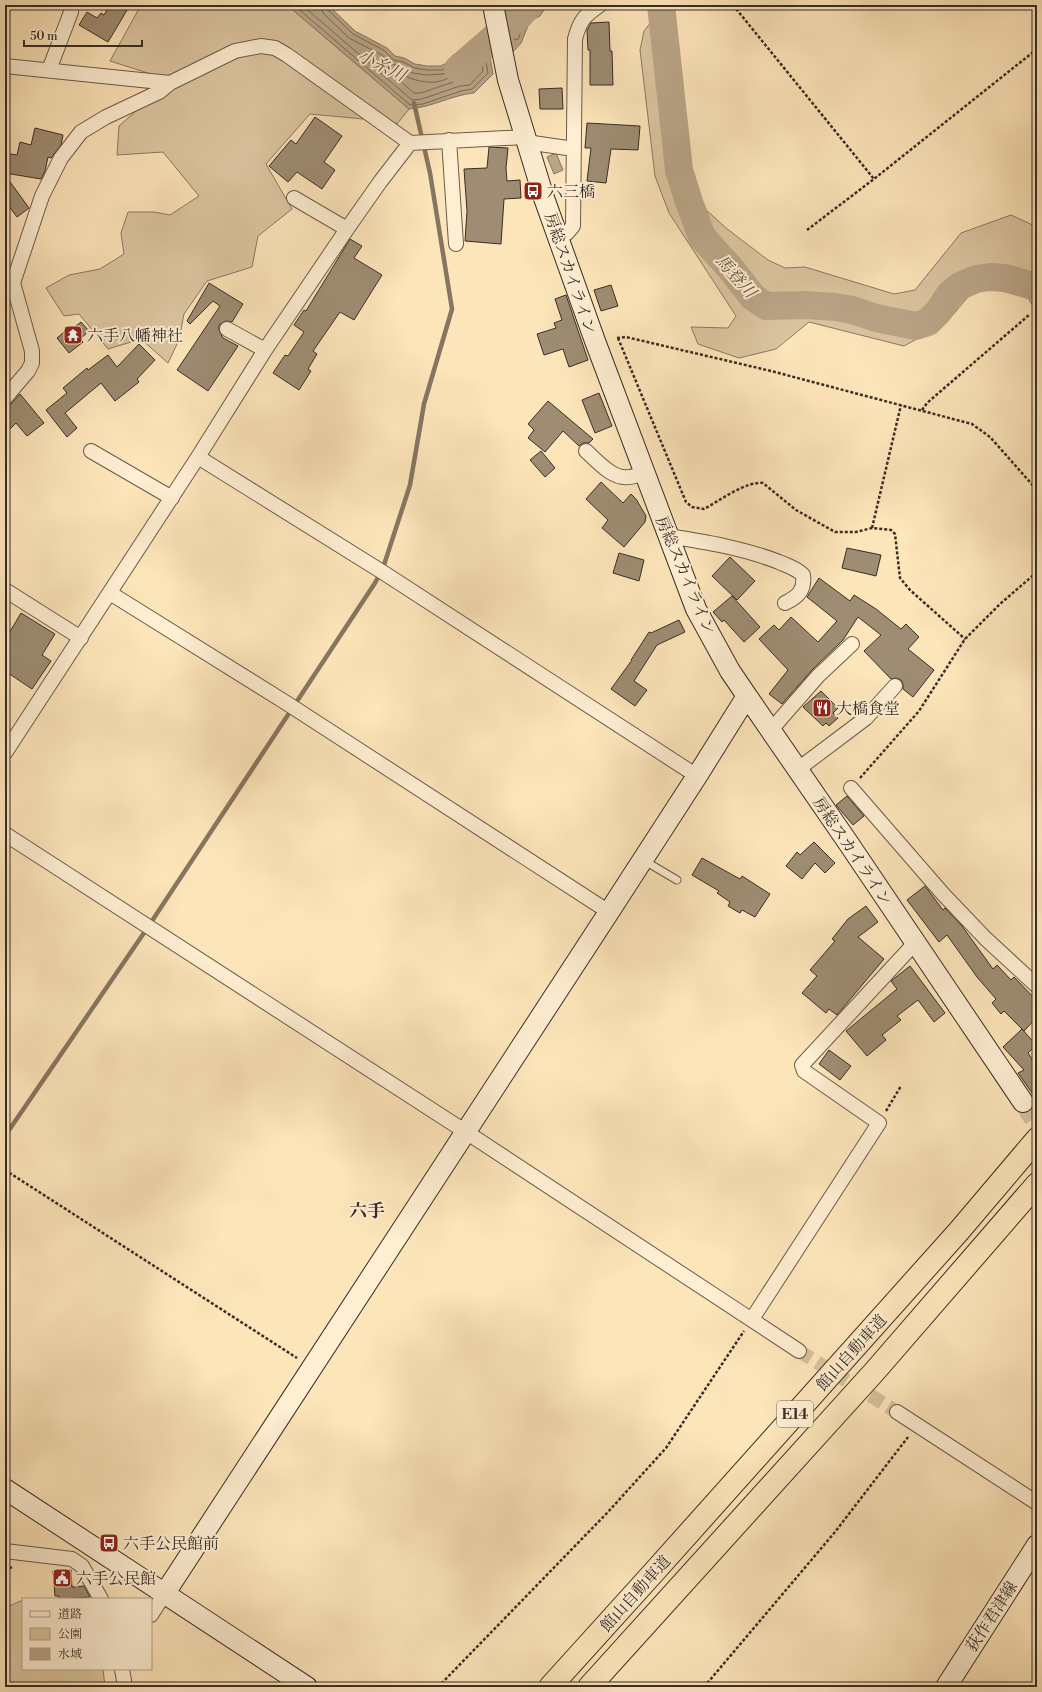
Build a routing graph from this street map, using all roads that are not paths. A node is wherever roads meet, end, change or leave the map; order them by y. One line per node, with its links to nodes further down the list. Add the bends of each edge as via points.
1 (493, 5): 7 (street, 房総スカイライン, via 508,80)
2 (600, 5): 10 (street, via 581,21 575,39)
3 (71, 12): 5 (street)
4 (5, 66): 5 (street)
5 (49, 70): 6 (street)
6 (170, 83): 9 (street, via 235,52 261,46 275,48); 15 (street, via 160,92 106,117 81,132 61,158 42,196)
7 (526, 139): 8 (street); 10 (street); 13 (street, 房総スカイライン)
8 (447, 141): 9 (street); 14 (street)
9 (413, 142): 12 (street, via 380,182)
10 (574, 149): 13 (street, via 573,226 567,233)
11 (294, 198): 12 (street)
12 (347, 229): 17 (street)
13 (558, 236): 22 (street, 房総スカイライン)
14 (456, 244)
15 (9, 284): 18 (street, via 32,351 32,363)
16 (227, 329): 17 (street)
17 (265, 350): 21 (street)
18 (5, 398)
19 (91, 451): 23 (street)
20 (586, 451): 22 (street, via 620,477 628,478)
21 (198, 458): 23 (street); 35 (street, via 380,571)
22 (644, 473): 24 (street, 房総スカイライン)
23 (172, 498): 26 (street)
24 (668, 536): 27 (street, via 758,554 798,570 803,575 804,587 795,598); 31 (street, 房総スカイライン, via 696,609)
25 (5, 590): 28 (street)
26 (110, 593): 28 (street); 40 (street)
27 (785, 603)
28 (81, 638): 33 (street)
29 (852, 644): 32 (street, via 818,676)
30 (895, 686): 34 (street, via 866,718)
31 (746, 696): 32 (street, 房総スカイライン); 35 (street)
32 (770, 731): 34 (street, 房総スカイライン)
33 (5, 753)
34 (797, 770): 41 (street, 房総スカイライン)
35 (698, 776): 38 (street)
36 (851, 788): 42 (street, via 954,905)
37 (5, 834): 44 (street)
38 (643, 860): 39 (lane); 40 (street)
39 (676, 880)
40 (609, 912): 44 (street)
41 (915, 943): 43 (street, 房総スカイライン); 47 (street, via 802,1065 804,1072 878,1123)
42 (1037, 986)
43 (1023, 1102)
44 (466, 1132): 47 (street); 54 (street)
45 (1037, 1139): 60 (highway, 館山自動車道 / E14, via 949,1243)
46 (1037, 1184): 61 (highway, 館山自動車道 / E14, via 875,1371)
47 (752, 1319): 48 (street)
48 (799, 1351)
49 (897, 1412): 51 (street)
50 (5, 1489): 54 (street)
51 (1037, 1503)
52 (1037, 1545): 62 (street, 荻作君津線)
53 (5, 1552): 55 (street, via 72,1559 82,1566)
54 (165, 1593): 56 (street); 59 (street)
55 (100, 1598)
56 (152, 1613)
57 (122, 1670): 58 (street)
58 (126, 1687)
59 (307, 1687)
60 (550, 1687)
61 (588, 1687)
62 (946, 1687)

